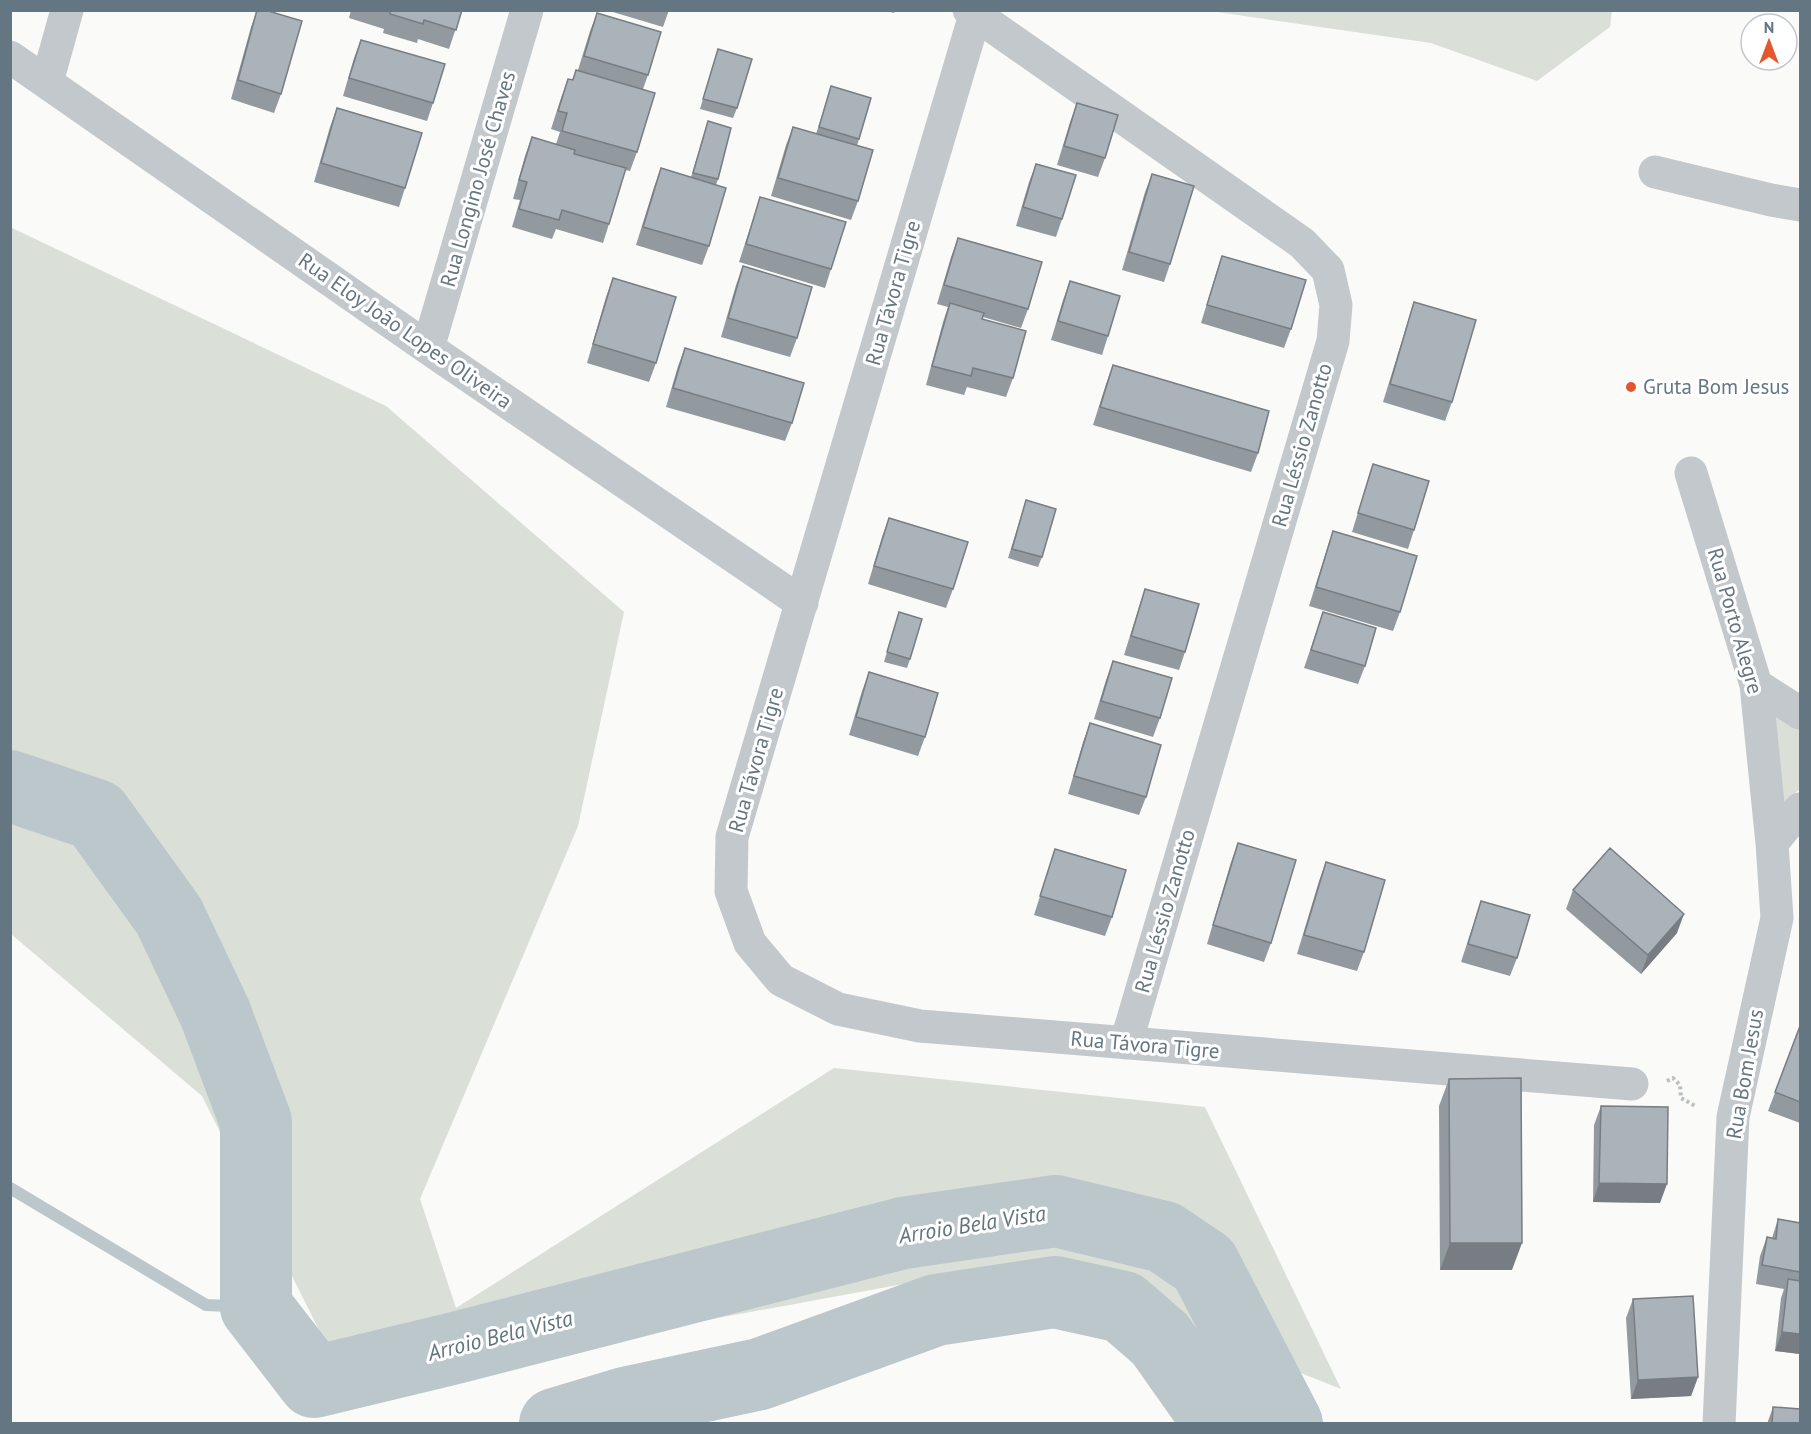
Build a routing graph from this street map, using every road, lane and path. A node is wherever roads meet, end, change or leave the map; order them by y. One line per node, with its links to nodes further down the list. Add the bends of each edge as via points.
1 (67, 10): 5 (street)
2 (527, 10): 8 (street, Rua Longino José Chaves)
3 (972, 13): 10 (street, Rua Távora Tigre); 16 (street, Rua Léssio Zanotto, via 1302,243 1328,270 1336,305 1332,341)
4 (10, 57): 5 (street, Rua Eloy João Lopes Oliveira)
5 (46, 82): 8 (street, Rua Eloy João Lopes Oliveira)
6 (1655, 172): 7 (street)
7 (1800, 205)
8 (428, 348): 10 (street, Rua Eloy João Lopes Oliveira)
9 (1691, 473): 11 (street, Rua Porto Alegre)
10 (802, 603): 16 (street, Rua Távora Tigre, via 732,837 731,891 750,944 780,980 838,1009 920,1026)
11 (1756, 685): 12 (street); 14 (street, Rua Porto Alegre)
12 (1800, 712)
13 (1800, 809): 14 (street)
14 (1772, 843): 15 (street, Rua Bom Jesus)
15 (1789, 923): 18 (street, Rua Bom Jesus)
16 (1126, 1043): 17 (street, Rua Távora Tigre)
17 (1632, 1084): 18 (path, via 1656,1088 1673,1078 1680,1085 1681,1098 1694,1107)
18 (1733, 1117): 19 (street, Rua Bom Jesus)
19 (1719, 1424)

